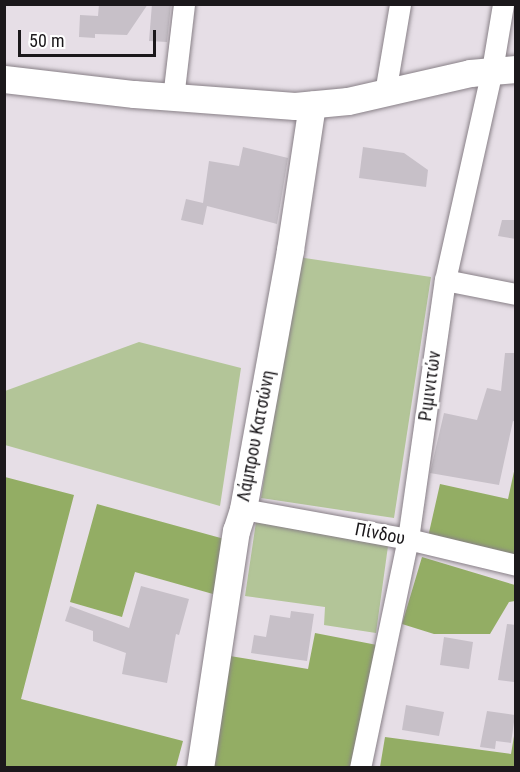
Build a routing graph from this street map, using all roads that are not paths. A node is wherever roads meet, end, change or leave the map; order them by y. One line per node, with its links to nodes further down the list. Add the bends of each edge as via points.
1 (184, 4): 7 (street)
2 (400, 4): 6 (street)
3 (503, 4): 4 (street, Ριμινιτών)
4 (504, 69): 6 (street); 9 (street, Ριμινιτών)
5 (4, 79): 7 (street)
6 (385, 93): 8 (street)
7 (173, 98): 8 (street)
8 (312, 105): 11 (street, Λάμπρου Κατσώνη)
9 (445, 280): 10 (street); 12 (street, Ριμινιτών)
10 (516, 294)
11 (243, 508): 12 (street, Πίνδου); 14 (street, Λάμπρου Κατσώνη, via 236,531)
12 (408, 539): 13 (street, Πίνδου); 15 (street, Ριμινιτών)
13 (516, 565)
14 (200, 768)
15 (360, 768)

